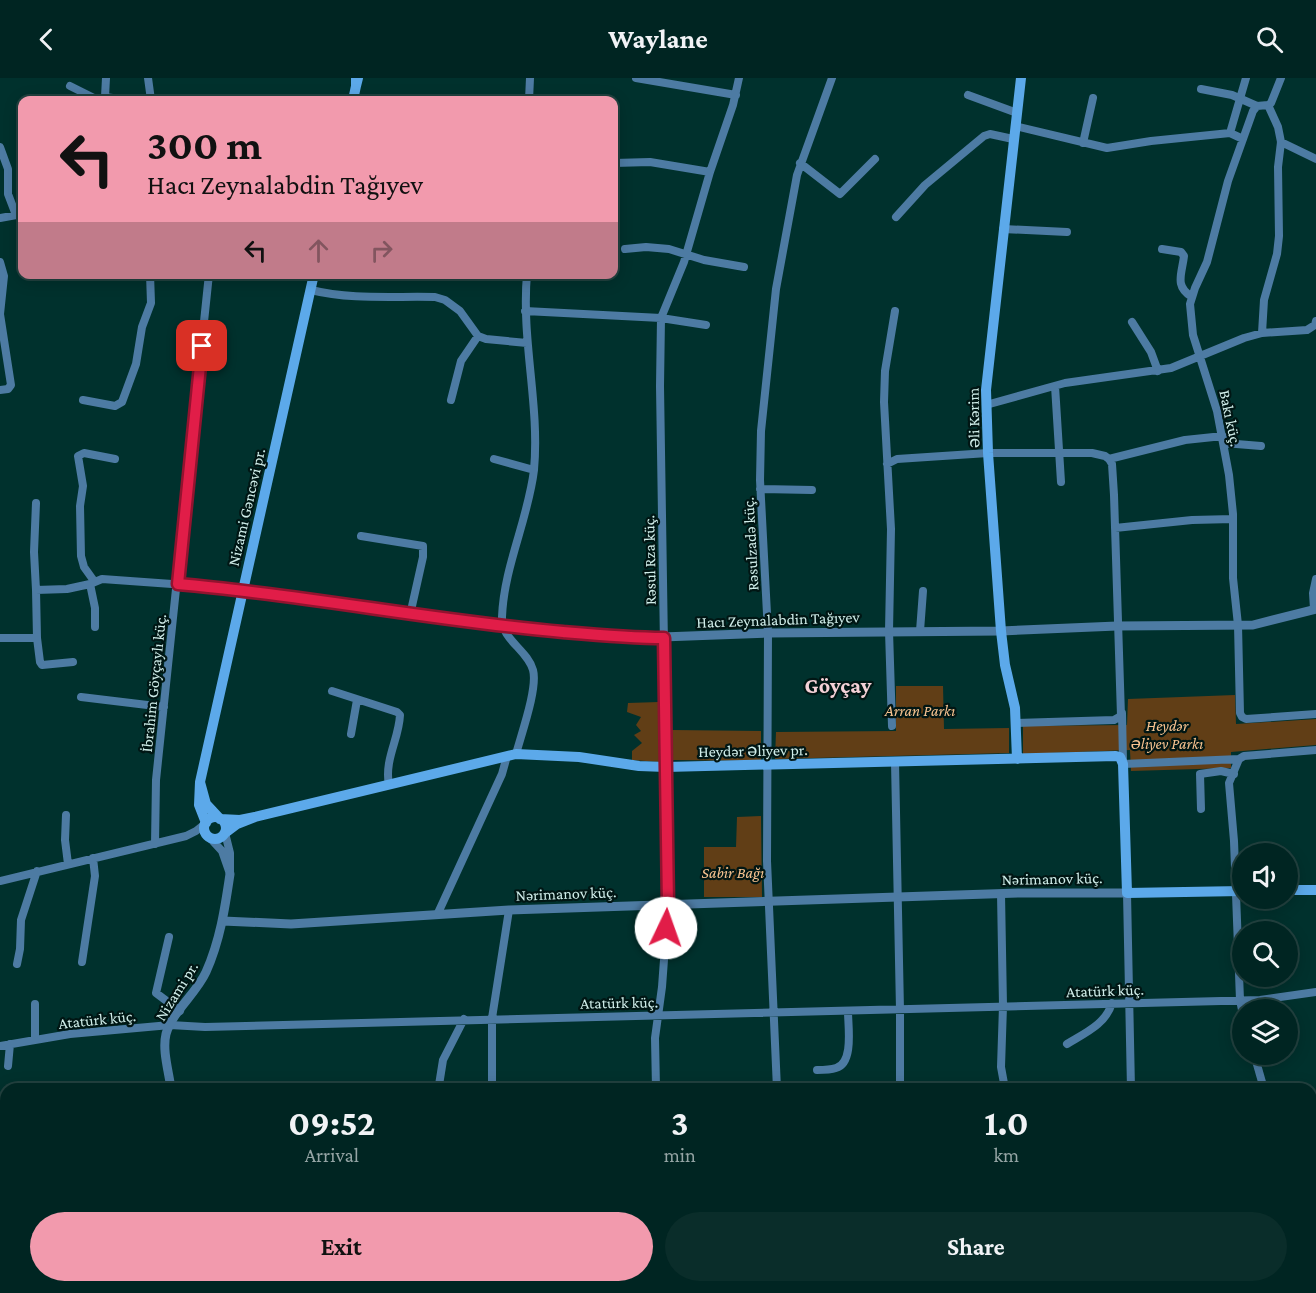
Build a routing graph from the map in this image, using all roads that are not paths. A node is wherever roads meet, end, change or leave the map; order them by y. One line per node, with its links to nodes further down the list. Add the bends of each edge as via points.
1 (106, 78): 16 (street)
2 (148, 78): 17 (street)
3 (530, 78): 19 (street)
4 (636, 78): 13 (street)
5 (739, 78): 13 (street, Rəsul Rza küç.)
6 (832, 78): 35 (street, Rəsulzadə küç.)
7 (1021, 78): 24 (main road, Əli Kərim)
8 (1246, 78): 21 (street)
9 (1281, 78): 22 (street)
10 (357, 81): 18 (main road)
11 (70, 86): 15 (street)
12 (1201, 89): 21 (street)
13 (736, 95): 36 (street, Rəsul Rza küç.)
14 (968, 95): 24 (street)
15 (95, 96)
16 (103, 96)
17 (150, 96)
18 (354, 96)
19 (529, 96)
20 (1093, 98): 30 (street)
21 (1241, 99): 23 (street); 26 (street)
22 (1268, 105): 23 (street); 29 (street)
23 (1257, 106): 28 (street, Bakı küç.)
24 (1017, 113): 25 (main road, Əli Kərim)
25 (1015, 126): 27 (main road, Əli Kərim); 30 (street)
26 (1230, 133): 28 (street); 30 (street, via 1107,148)
27 (1013, 139): 39 (street, via 984,136 925,185); 41 (main road, Əli Kərim)
28 (1243, 139): 53 (street, Bakı küç., via 1207,262)
29 (1281, 142): 33 (street); 60 (street, via 1279,236 1264,300)
30 (1083, 143)
31 (0, 147): 37 (street, via 8,169 8,194)
32 (875, 159): 35 (street, via 840,194)
33 (1316, 159)
34 (618, 163): 36 (street, via 650,162)
35 (800, 163): 80 (street, Rəsulzadə küç., via 776,289 761,431)
36 (710, 172): 45 (street, Rəsul Rza küç.)
37 (18, 211)
38 (18, 214): 40 (street)
39 (896, 217)
40 (0, 218)
41 (1003, 229): 42 (street); 69 (main road, Əli Kərim)
42 (1067, 232)
43 (625, 249): 45 (street, via 669,249)
44 (1162, 249): 53 (street, via 1184,256 1180,285)
45 (687, 254): 47 (street); 56 (street, Rəsul Rza küç.)
46 (0, 262): 66 (street, via 4,276 0,314 10,385)
47 (744, 267)
48 (150, 279): 68 (street, via 151,303 122,402 115,406)
49 (208, 279): 88 (street, İbrahim Göyçaylı küç.)
50 (313, 279): 52 (main road, Nizami Gəncəvi pr.)
51 (527, 279): 55 (street)
52 (311, 290): 61 (street, via 336,296 435,297 460,311); 89 (main road, Nizami Gəncəvi pr.)
53 (1192, 297): 63 (street, Bakı küç., via 1191,326)
54 (895, 310): 77 (street, via 884,385)
55 (525, 312): 56 (street); 62 (street)
56 (661, 318): 59 (street); 104 (street, Rəsul Rza küç.)
57 (1316, 321): 60 (street, via 1307,330)
58 (1132, 322): 64 (street, via 1151,352)
59 (706, 325)
60 (1262, 333): 63 (street)
61 (478, 336): 62 (street); 67 (street, via 461,361)
62 (527, 343): 78 (street)
63 (1200, 356): 64 (street); 70 (street, Bakı küç.)
64 (1158, 372): 65 (street)
65 (1055, 386): 69 (street); 72 (street)
66 (0, 390)
67 (451, 399)
68 (83, 400)
69 (986, 405): 73 (main road, Əli Kərim)
70 (1223, 440): 71 (street); 76 (street, via 1185,440); 83 (street, Bakı küç.)
71 (1261, 446)
72 (1059, 452): 73 (street); 76 (street, via 1092,453); 79 (street)
73 (988, 453): 77 (street, via 897,459); 100 (main road, Əli Kərim)
74 (116, 459): 87 (street, via 84,453 78,456 83,486 81,556)
75 (494, 459): 78 (street)
76 (1109, 459): 84 (street)
77 (887, 464): 98 (street, via 891,529)
78 (534, 470): 97 (street, via 506,584)
79 (1061, 482)
80 (760, 489): 81 (street); 101 (street, Rəsulzadə küç.)
81 (812, 489)
82 (36, 503): 90 (street)
83 (1233, 519): 84 (street); 94 (street, Bakı küç.)
84 (1115, 528): 95 (street)
85 (361, 536): 93 (street, via 423,546)
86 (1316, 579): 92 (street)
87 (92, 582): 88 (street, via 114,579); 90 (street, via 66,589); 96 (street)
88 (178, 584): 89 (street); 109 (street, İbrahim Göyçaylı küç.)
89 (242, 589): 93 (street, Hacı Zeynalabdin Tağıyev); 124 (main road, Nizami Gəncəvi pr.)
90 (36, 590): 103 (street)
91 (923, 591): 99 (street)
92 (1315, 609): 94 (street, Hacı Zeynalabdin Tağıyev, via 1265,623)
93 (410, 615): 97 (street, Hacı Zeynalabdin Tağıyev)
94 (1238, 625): 95 (street, Hacı Zeynalabdin Tağıyev); 111 (street, Bakı küç., via 1242,717)
95 (1117, 626): 100 (street, Hacı Zeynalabdin Tağıyev); 110 (street)
96 (94, 627)
97 (502, 627): 104 (street, Hacı Zeynalabdin Tağıyev); 116 (street, via 529,661 534,674 529,709)
98 (889, 631): 99 (street, Hacı Zeynalabdin Tağıyev); 101 (street, Hacı Zeynalabdin Tağıyev); 113 (street)
99 (920, 631): 100 (street, Hacı Zeynalabdin Tağıyev)
100 (1001, 631): 112 (main road, Əli Kərim)
101 (768, 633): 104 (street, Hacı Zeynalabdin Tağıyev); 121 (street, Rəsulzadə küç.)
102 (0, 638): 103 (street)
103 (37, 638): 105 (street, via 42,665)
104 (664, 638): 122 (street, Rəsul Rza küç.)
105 (72, 662)
106 (332, 691): 108 (street)
107 (81, 696): 109 (street)
108 (357, 700): 114 (street); 125 (street, via 400,715 388,762)
109 (164, 707): 135 (street, İbrahim Göyçaylı küç.)
110 (1122, 712): 112 (street, via 1114,720); 119 (street)
111 (1316, 714)
112 (1016, 723): 118 (main road, Əli Kərim)
113 (892, 726)
114 (351, 734)
115 (1316, 750): 117 (street)
116 (512, 755): 122 (main road, Heydər Əliyev pr., via 579,757); 125 (main road, Heydər Əliyev pr.); 151 (street)
117 (1242, 758): 119 (street); 123 (street)
118 (1017, 759): 119 (main road, Heydər Əliyev pr.); 120 (main road, Heydər Əliyev pr.)
119 (1121, 760): 144 (main road)
120 (895, 762): 121 (main road, Heydər Əliyev pr.); 146 (street)
121 (767, 765): 122 (main road, Heydər Əliyev pr.); 147 (street, Rəsulzadə küç.)
122 (666, 767): 148 (street, Rəsul Rza küç.)
123 (1234, 774): 126 (street, via 1200,774); 134 (street, via 1229,790)
124 (200, 782): 129 (main road, via 206,804); 130 (main road, Nizami Gəncəvi pr., via 199,805)
125 (389, 785): 128 (main road, Heydər Əliyev pr.)
126 (1200, 809)
127 (66, 815): 137 (street)
128 (255, 817): 129 (main road); 131 (main road)
129 (220, 819): 130 (main road); 131 (main road, via 226,826)
130 (206, 823): 132 (street); 133 (main road)
131 (225, 834): 133 (main road, via 220,838); 139 (street)
132 (186, 836): 133 (street); 135 (street)
133 (209, 837): 139 (street, via 222,851)
134 (1234, 843)
135 (154, 844): 136 (street)
136 (93, 858): 137 (street); 154 (street, via 95,876)
137 (68, 864): 138 (street)
138 (37, 871): 140 (street); 155 (street, via 21,920)
139 (230, 874): 152 (street, Nizami pr.)
140 (0, 882)
141 (1298, 890): 142 (main road)
142 (1316, 890)
143 (1232, 891): 144 (main road)
144 (1127, 892): 145 (street, Nərimanov küç.); 160 (street)
145 (1001, 894): 146 (street, Nərimanov küç.); 163 (street)
146 (897, 897): 147 (street, Nərimanov küç.); 164 (street)
147 (769, 902): 148 (street, Nərimanov küç.); 167 (street, Rəsulzadə küç.)
148 (668, 905): 150 (street, Nərimanov küç.); 168 (street, Rəsul Rza küç.)
149 (1239, 909): 157 (street)
150 (509, 910): 151 (street, Nərimanov küç.); 169 (street)
151 (438, 914): 152 (street, Nərimanov küç., via 291,924)
152 (223, 921): 165 (street, Nizami pr., via 200,986)
153 (169, 937): 165 (street, via 155,987 156,993)
154 (82, 962)
155 (18, 964)
156 (1316, 992): 158 (street, Atatürk küç.)
157 (1240, 999)
158 (1267, 999)
159 (1232, 1000): 160 (street, Atatürk küç.)
160 (1129, 1002): 161 (street, Atatürk küç.); 186 (street)
161 (1112, 1003): 163 (street, Atatürk küç.); 174 (street, via 1097,1026)
162 (35, 1004): 172 (street)
163 (1003, 1006): 164 (street, Atatürk küç.); 185 (street)
164 (900, 1010): 166 (street, Atatürk küç.); 184 (street)
165 (180, 1011): 171 (street, Nizami pr.)
166 (848, 1012): 167 (street, Atatürk küç.); 178 (street, via 847,1060 837,1068)
167 (775, 1014): 168 (street, Atatürk küç.); 183 (street, Rəsulzadə küç.)
168 (658, 1015): 169 (street, Atatürk küç.); 182 (street, Rəsul Rza küç.)
169 (492, 1018): 170 (street, Atatürk küç.); 181 (street)
170 (464, 1019): 171 (street, Atatürk küç.); 180 (street, via 443,1060)
171 (170, 1025): 172 (street, Atatürk küç.); 179 (street, Nizami pr., via 165,1041)
172 (35, 1040): 173 (street, Atatürk küç.)
173 (10, 1044): 175 (street, Atatürk küç.); 177 (street)
174 (1067, 1044)
175 (0, 1046)
176 (1257, 1065): 187 (street)
177 (8, 1066)
178 (817, 1070)
179 (170, 1083)
180 (439, 1083)
181 (492, 1083)
182 (656, 1083)
183 (777, 1083)
184 (900, 1083)
185 (1004, 1083)
186 (1131, 1083)
187 (1262, 1083)

